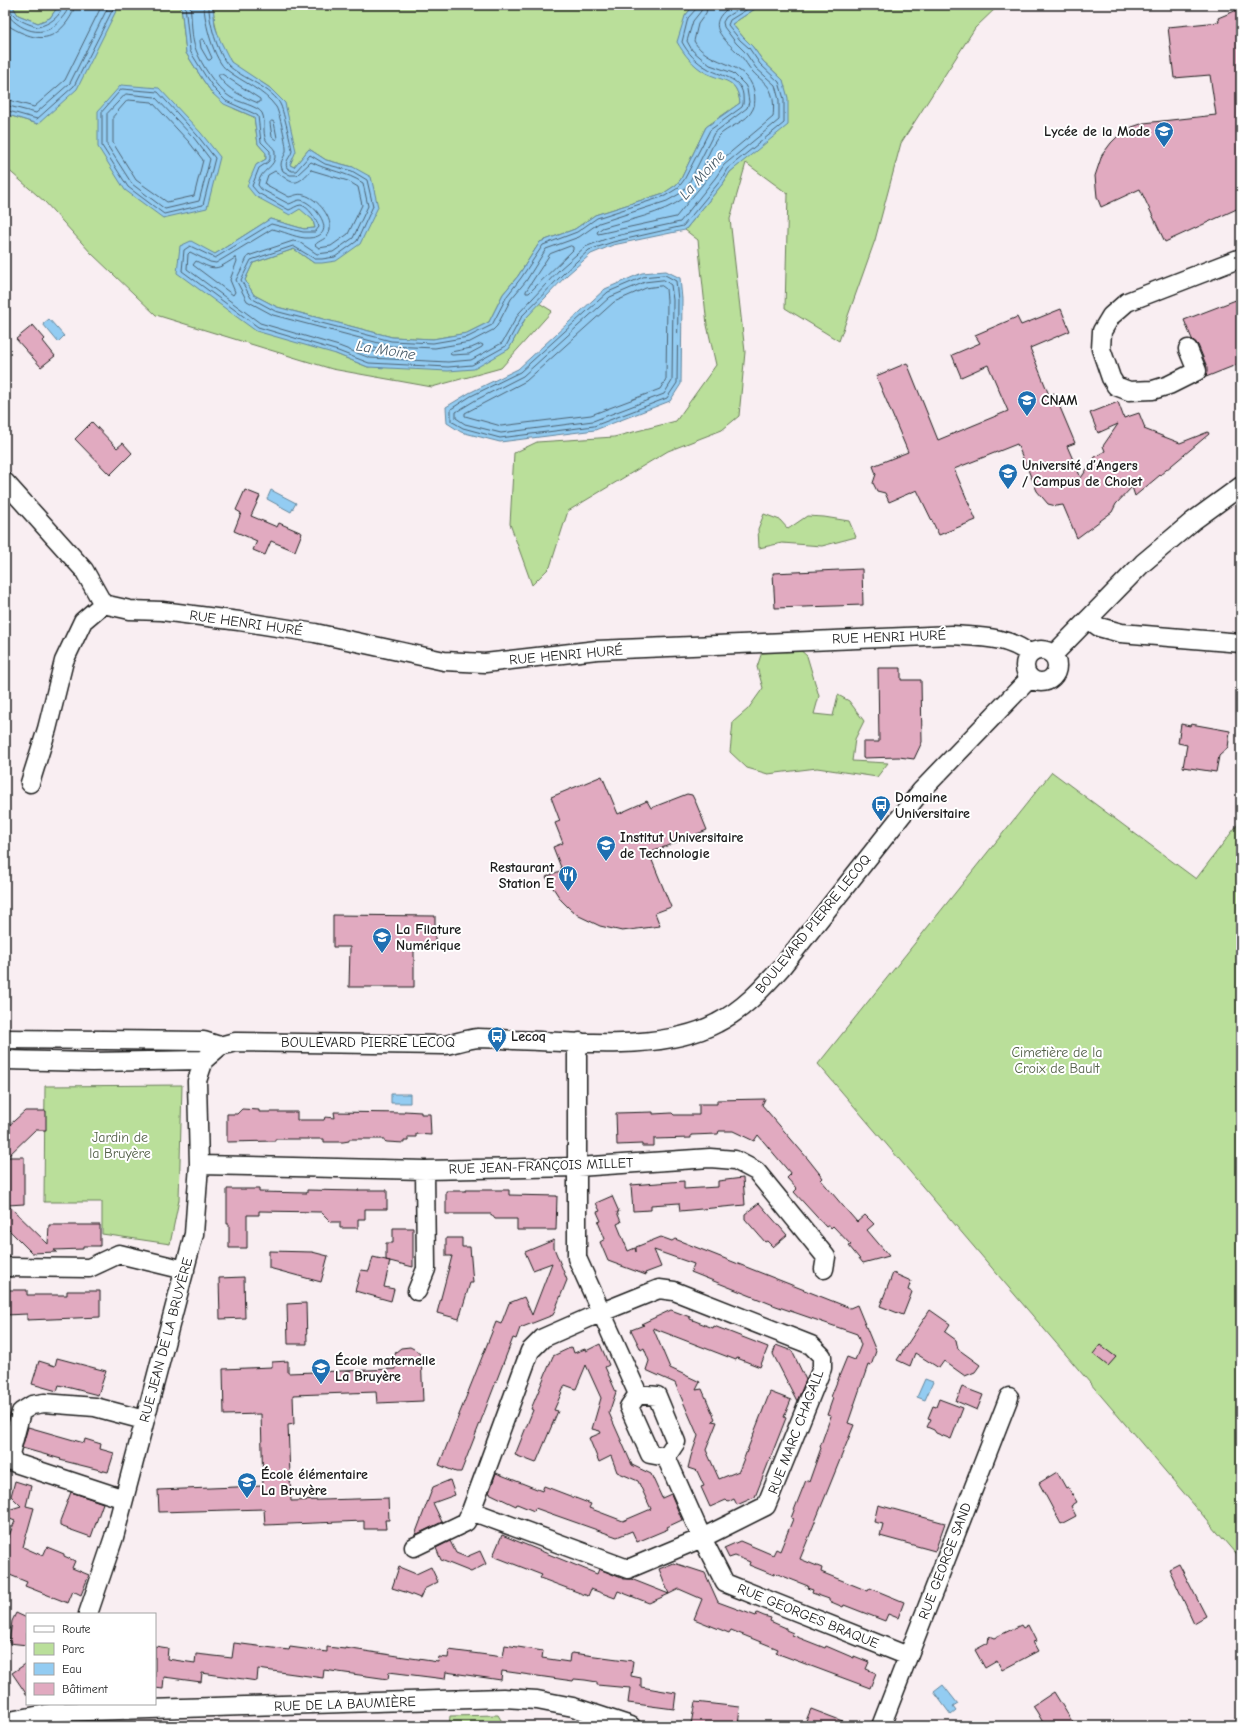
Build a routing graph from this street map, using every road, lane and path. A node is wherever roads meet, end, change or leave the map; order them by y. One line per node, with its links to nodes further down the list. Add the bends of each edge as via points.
1 (1241, 258): 2 (street, via 1127,302 1111,316 1102,331 1101,349 1111,378 1116,386 1129,391 1152,390 1197,371)
2 (1188, 349)
3 (5, 482): 5 (street, via 84,570)
4 (1241, 486): 6 (street, via 1193,521 1143,563)
5 (103, 604): 8 (street, RUE HENRI HURÉ, via 130,610 239,621 315,633 444,661 484,663 597,650 939,635 1000,639 1013,643); 11 (street, via 83,621 64,661)
6 (1088, 619): 7 (street, via 1099,627 1122,633); 9 (street)
7 (1241, 643)
8 (1030, 654): 9 (street, via 1039,650); 10 (street, via 1025,664)
9 (1053, 654): 10 (street, via 1058,665 1055,675 1046,682)
10 (1030, 678): 13 (street, BOULEVARD PIERRE LECOQ, via 921,791 781,968 742,1007 695,1033 670,1039 637,1043)
11 (30, 783)
12 (5, 1039): 14 (street, BOULEVARD PIERRE LECOQ, via 204,1041)
13 (580, 1042): 14 (street, BOULEVARD PIERRE LECOQ, via 477,1038 445,1045 235,1042); 18 (street, via 577,1054)
14 (220, 1046): 16 (street, BOULEVARD PIERRE LECOQ)
15 (5, 1060): 16 (street)
16 (204, 1060): 17 (street, RUE JEAN DE LA BRUYÈRE, via 197,1081)
17 (199, 1165): 19 (street, RUE JEAN-FRANÇOIS MILLET); 22 (street, RUE JEAN DE LA BRUYÈRE, via 194,1234)
18 (578, 1167): 19 (street, RUE JEAN-FRANÇOIS MILLET); 21 (street, RUE JEAN-FRANÇOIS MILLET, via 710,1158 735,1160 756,1171 811,1238 826,1257); 24 (street, via 577,1258)
19 (425, 1170): 23 (street, via 426,1269)
20 (5, 1267): 22 (street, via 89,1268 119,1254)
21 (824, 1269)
22 (185, 1270): 27 (street, RUE JEAN DE LA BRUYÈRE)
23 (417, 1291)
24 (602, 1312): 25 (street); 30 (street, RUE MARC CHAGALL, via 543,1338 530,1351); 31 (street, RUE MARC CHAGALL, via 660,1289 674,1291 811,1345 822,1356 822,1368 766,1506)
25 (638, 1394): 28 (street, via 629,1407 650,1454); 28 (street, via 657,1396 676,1442)
26 (1009, 1397): 34 (street, RUE GEORGE SAND)
27 (144, 1420): 29 (street, RUE JEAN DE LA BRUYÈRE); 29 (street, via 95,1407 44,1403 32,1405 21,1412 10,1454 15,1463)
28 (666, 1457): 31 (street, RUE GEORGES BRAQUE)
29 (124, 1499): 33 (street, RUE JEAN DE LA BRUYÈRE)
30 (471, 1511): 31 (street, RUE MARC CHAGALL, via 628,1569); 32 (street, RUE MARC CHAGALL, via 466,1522)
31 (702, 1538): 34 (street, RUE GEORGES BRAQUE, via 725,1583)
32 (414, 1547)
33 (88, 1613)
34 (908, 1656): 38 (street, RUE GEORGE SAND)
35 (55, 1714): 36 (street, RUE DE LA BAUMIÈRE); 37 (street, RUE DE LA BAUMIÈRE, via 502,1698 537,1700 573,1707)
36 (5, 1722)
37 (631, 1726)
38 (881, 1726)

